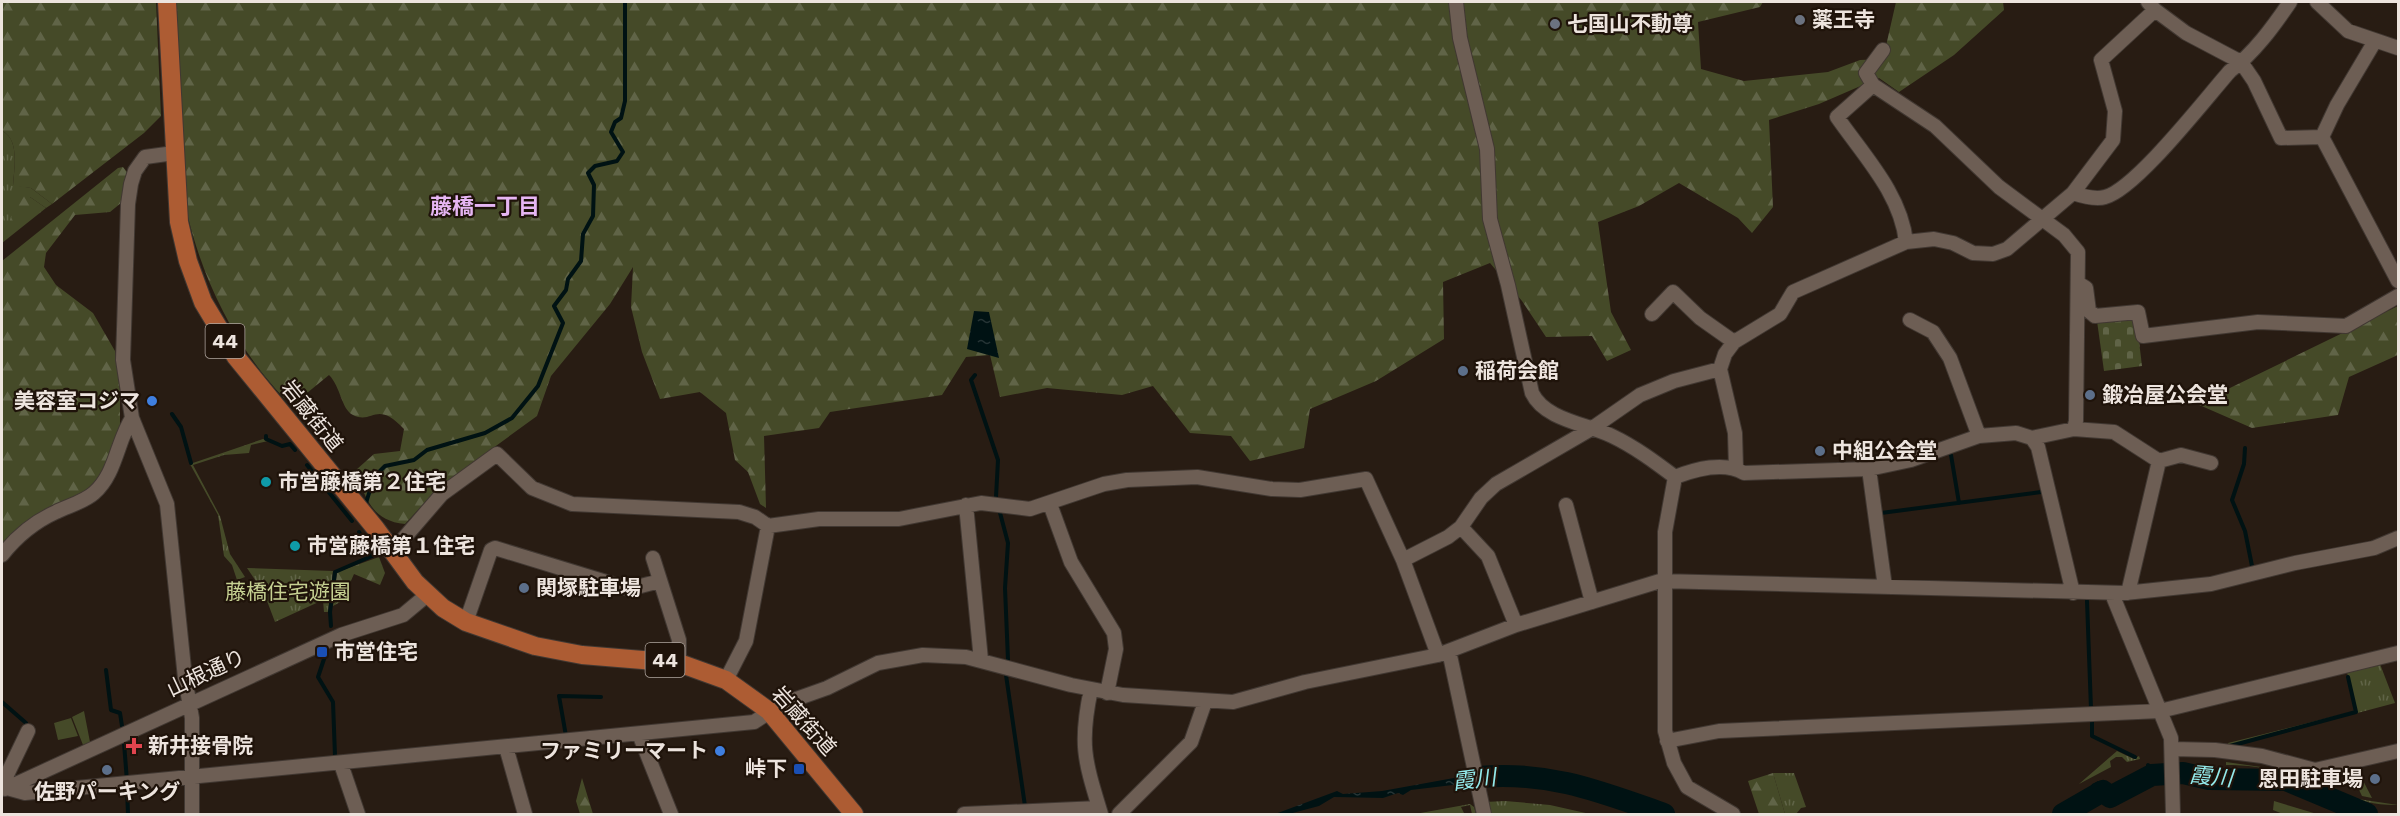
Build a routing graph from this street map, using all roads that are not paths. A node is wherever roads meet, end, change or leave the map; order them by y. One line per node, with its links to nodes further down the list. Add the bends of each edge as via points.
1 (167, 2): 12 (main road, 岩蔵街道 / 44)
2 (1456, 2): 24 (street, via 1460,38 1487,149 1490,219 1532,393 1537,402)
3 (2290, 2): 9 (street)
4 (2317, 2): 6 (street, via 2348,31)
5 (2152, 6): 9 (street, via 2186,33); 13 (street, via 2102,60 2115,111 2113,140)
6 (2375, 41): 7 (street); 11 (street)
7 (2398, 48)
8 (1883, 50): 10 (street, via 1866,73)
9 (2241, 62): 11 (street, via 2281,138); 13 (street, via 2173,140 2125,185 2106,197)
10 (1873, 85): 14 (street, via 1935,126 2000,187); 15 (street, via 1837,117 1892,195 1904,223)
11 (2322, 137): 16 (street)
12 (174, 153): 23 (street, via 145,157 135,171 129,194 122,350); 39 (main road, 岩蔵街道 / 44, via 179,222 186,254 216,326 236,357)
13 (2073, 193): 14 (street)
14 (2044, 220): 15 (street, via 2007,249 1993,254 1973,254 1953,243 1934,239); 17 (street, via 2078,252)
15 (1906, 243): 21 (street, via 1793,292 1780,314)
16 (2398, 281)
17 (2078, 283): 18 (street, via 2086,288 2089,311 2095,316 2138,312 2143,336 2258,322 2346,326); 25 (street)
18 (2398, 296)
19 (1652, 314): 21 (street, via 1673,292)
20 (1910, 320): 26 (street, via 1933,332 1950,358)
21 (1734, 342): 22 (street)
22 (1720, 369): 24 (street, via 1640,395); 30 (street, via 1735,433)
23 (132, 418): 40 (street, via 97,490 38,521); 61 (street, via 167,504)
24 (1591, 429): 32 (street, via 1636,449); 37 (street, via 1496,484)
25 (2074, 429): 27 (street); 28 (street, via 2114,432)
26 (1979, 436): 27 (street, via 2016,433); 31 (street, via 1911,460)
27 (2032, 438): 46 (street, via 2038,447)
28 (2159, 461): 29 (street, via 2181,455); 47 (street)
29 (2211, 463)
30 (1736, 468): 31 (street, via 1744,473); 32 (street, via 1699,468)
31 (1869, 469): 45 (street)
32 (1675, 477): 43 (street, via 1665,532)
33 (1050, 504): 34 (street, via 1030,509 991,502); 42 (street, via 1127,480 1197,477 1300,490 1366,479); 59 (street, via 1071,562 1114,633 1116,649)
34 (966, 505): 36 (street, via 899,519 819,519); 55 (street)
35 (1566, 505): 50 (street)
36 (768, 526): 39 (street, via 739,512 572,504 531,488 496,454 442,494); 57 (street, via 746,641)
37 (1461, 527): 42 (street); 52 (street, via 1488,556)
38 (2398, 538): 47 (street, via 2374,548 2211,584)
39 (392, 552): 49 (main road, 岩蔵街道 / 44)
40 (2, 555)
41 (653, 558): 44 (street)
42 (1403, 560): 53 (street)
43 (1667, 580): 45 (street); 50 (street); 66 (street)
44 (660, 581): 51 (street, via 629,589 495,548); 56 (street, via 679,640)
45 (1885, 587): 46 (street)
46 (2073, 593): 48 (street)
47 (2128, 593): 48 (street)
48 (2112, 594): 63 (street)
49 (427, 595): 51 (main road, 岩蔵街道 / 44); 61 (street, 山根通り, via 403,615 341,635)
50 (1592, 602): 52 (street)
51 (466, 622): 56 (main road, 岩蔵街道 / 44, via 562,652)
52 (1516, 625): 53 (street)
53 (1443, 653): 60 (street, via 1305,682 1239,702); 81 (street)
54 (2398, 653): 63 (street)
55 (981, 660): 58 (street); 62 (street, via 938,654 884,661)
56 (679, 663): 57 (main road, 岩蔵街道 / 44)
57 (726, 680): 62 (main road, 岩蔵街道 / 44)
58 (1090, 690): 59 (street); 73 (street, via 1083,747)
59 (1107, 693): 60 (street)
60 (1205, 702): 80 (street, via 1191,742)
61 (190, 704): 71 (street); 72 (street, 山根通り)
62 (769, 711): 65 (street, via 754,722); 78 (main road, 岩蔵街道 / 44)
63 (2160, 711): 66 (street, via 1719,731); 69 (street)
64 (28, 731): 72 (street, via 5,777)
65 (639, 734): 67 (street); 77 (street)
66 (1667, 741): 82 (street, via 1687,787)
67 (506, 747): 70 (street); 76 (street)
68 (2398, 751): 69 (street, via 2315,770 2245,753)
69 (2173, 755): 83 (street)
70 (341, 764): 71 (street); 75 (street)
71 (192, 779): 72 (street, via 31,794); 74 (street)
72 (4, 789)
73 (1100, 811): 79 (street)
74 (192, 814)
75 (358, 814)
76 (525, 814)
77 (671, 814)
78 (854, 814)
79 (964, 814)
80 (1119, 814)
81 (1484, 814)
82 (1733, 814)
83 (2173, 814)

